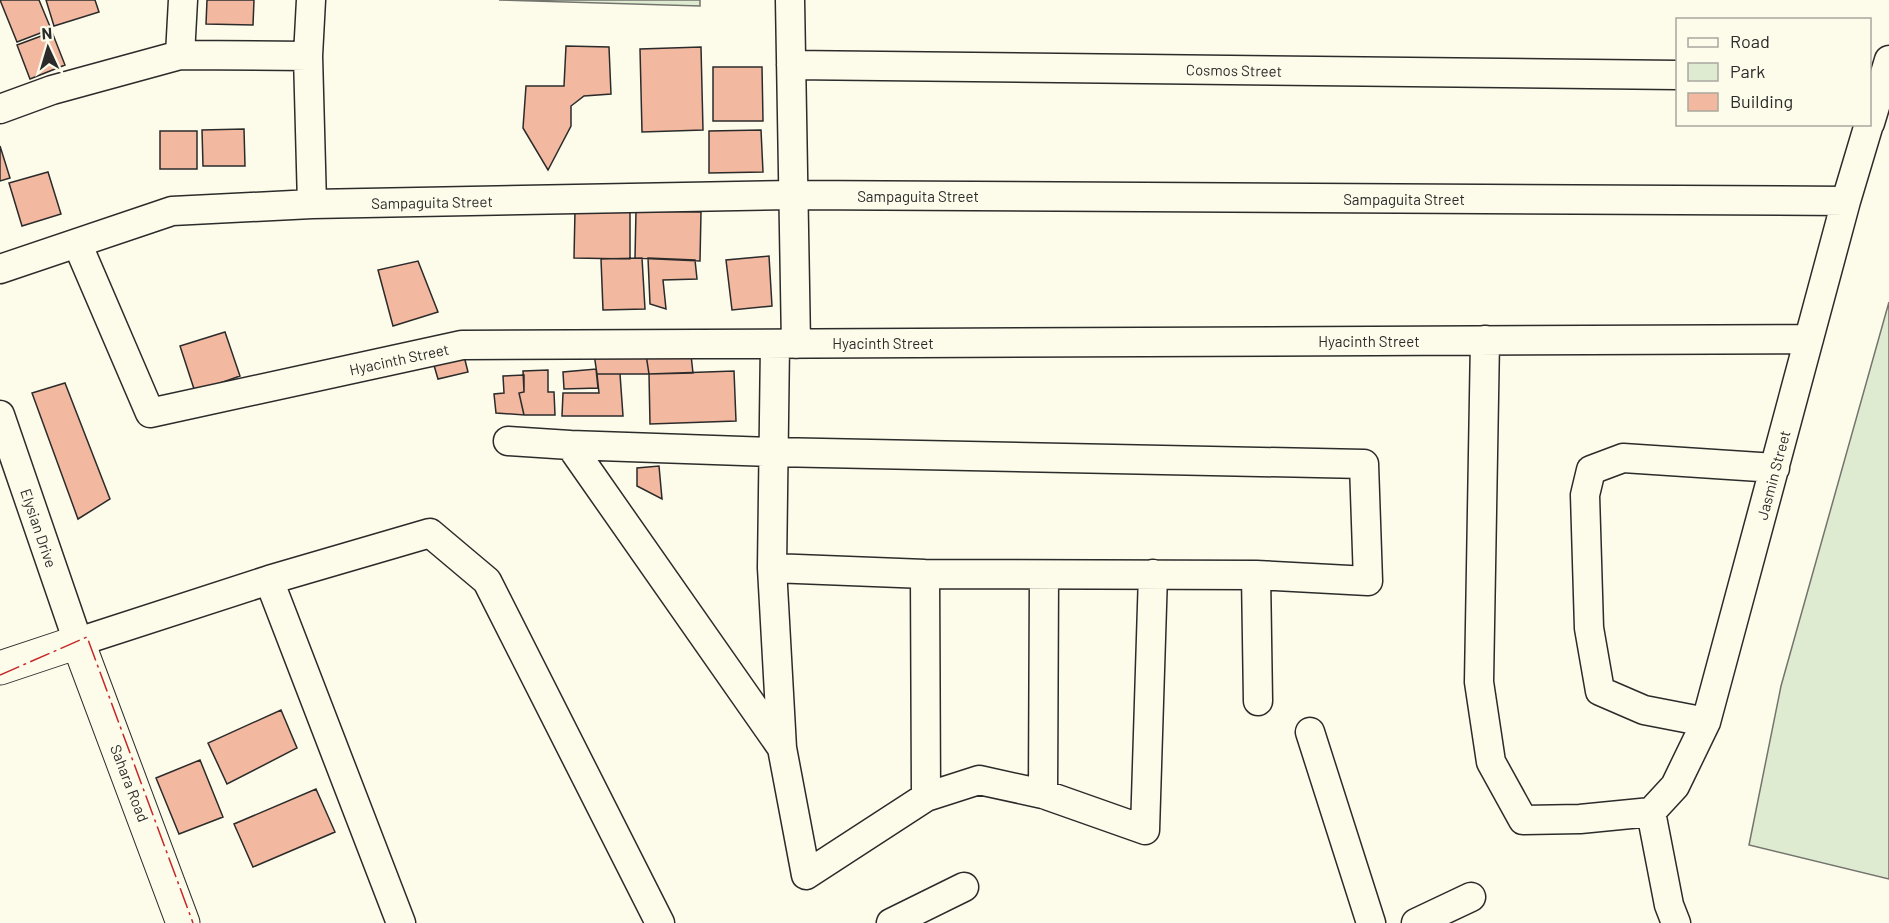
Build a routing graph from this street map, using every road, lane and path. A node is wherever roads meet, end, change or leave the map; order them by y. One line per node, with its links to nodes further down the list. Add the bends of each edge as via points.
1 (183, 0): 4 (street)
2 (311, 0): 5 (street)
3 (790, 0): 6 (street)
4 (180, 55): 5 (street); 9 (street, via 52,90)
5 (308, 56): 14 (street)
6 (791, 65): 8 (street, Cosmos Street); 12 (street)
7 (1881, 71): 10 (street, Jasmin Street)
8 (1676, 75)
9 (0, 109)
10 (1871, 115)
11 (1868, 126): 13 (street, Jasmin Street)
12 (794, 195): 13 (street, Sampaguita Street); 14 (street, Sampaguita Street); 19 (street)
13 (1846, 201): 17 (street, Jasmin Street)
14 (312, 204): 15 (street, Sampaguita Street, via 172,211)
15 (77, 243): 16 (street, Sampaguita Street); 19 (street, Hyacinth Street, via 150,413 462,345)
16 (0, 269)
17 (1809, 339): 18 (street, Hyacinth Street); 24 (street, Jasmin Street)
18 (1485, 340): 19 (street, Hyacinth Street); 39 (street, via 1479,682 1491,762 1523,820)
19 (785, 344): 23 (street)
20 (0, 415): 31 (street, Elysian Drive)
21 (508, 441): 22 (street)
22 (570, 445): 23 (street); 36 (street)
23 (773, 452): 25 (street); 29 (street, via 1364,464 1368,581)
24 (1775, 468): 34 (street, Jasmin Street); 34 (street, via 1623,458 1591,470 1585,495 1589,628 1600,691 1644,710)
25 (772, 568): 26 (street); 36 (street)
26 (925, 574): 27 (street); 38 (street)
27 (1044, 574): 28 (street); 37 (street)
28 (1154, 574): 29 (street); 37 (street, via 1145,830)
29 (1256, 575): 33 (street)
30 (269, 580): 31 (street); 43 (street); 44 (street, via 430,533 487,581)
31 (78, 642): 32 (main road); 42 (main road, Sahara Road)
32 (0, 668)
33 (1258, 701)
34 (1706, 722): 39 (street, Jasmin Street, via 1675,786)
35 (1310, 732): 46 (street)
36 (782, 748): 38 (street, via 806,875)
37 (1043, 794): 38 (street, via 979,780)
38 (926, 797)
39 (1651, 812): 48 (street)
40 (964, 887): 45 (street)
41 (1471, 897): 47 (street)
42 (183, 923)
43 (401, 923)
44 (660, 923)
45 (891, 923)
46 (1371, 923)
47 (1416, 923)
48 (1676, 923)

